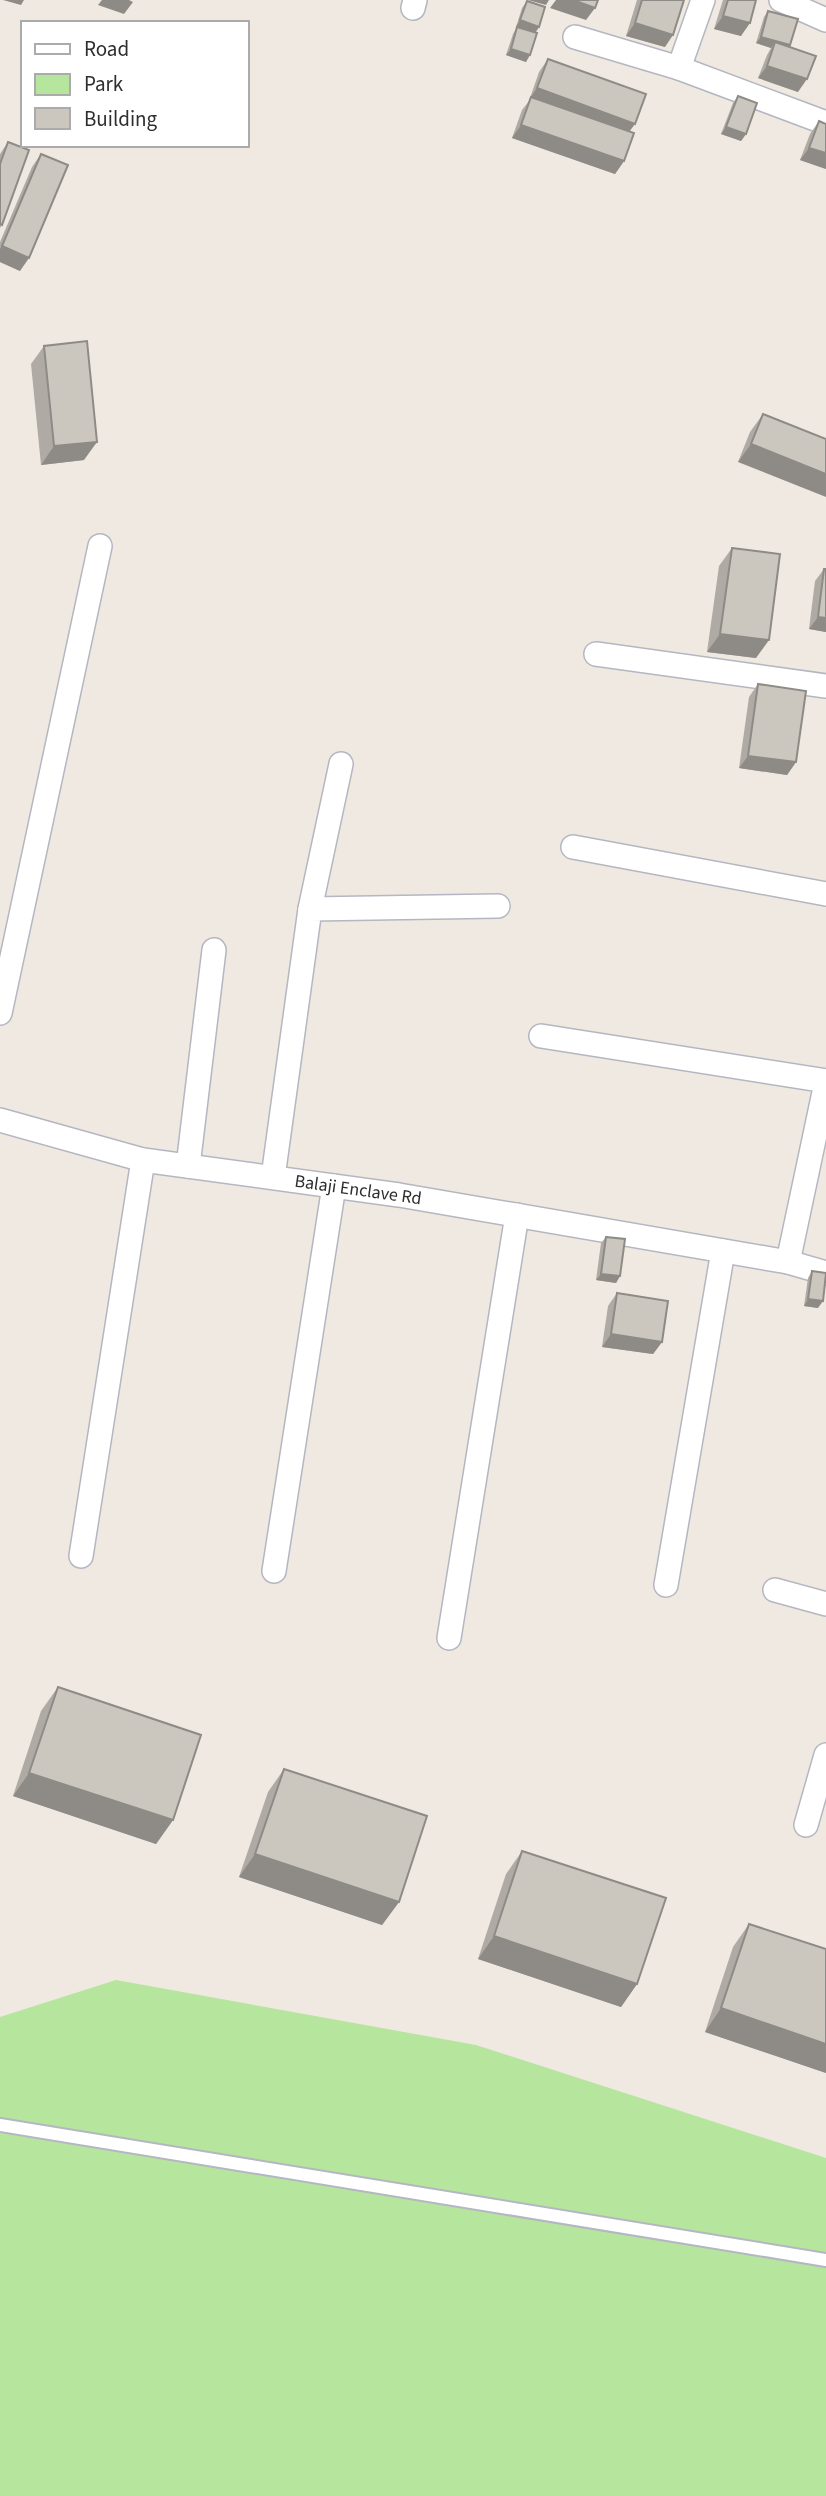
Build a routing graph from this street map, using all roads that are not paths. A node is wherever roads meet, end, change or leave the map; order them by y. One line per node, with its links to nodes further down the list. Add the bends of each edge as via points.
1 (703, 0): 5 (street)
2 (781, 0): 3 (street)
3 (826, 20)
4 (575, 37): 5 (street)
5 (678, 68): 6 (street)
6 (826, 123)
7 (100, 546): 16 (street)
8 (596, 654): 9 (street)
9 (826, 686)
10 (341, 764): 14 (street)
11 (573, 848): 12 (street)
12 (826, 894)
13 (498, 906): 14 (street)
14 (310, 909): 22 (street)
15 (214, 950): 21 (street)
16 (0, 1013)
17 (541, 1036): 18 (street)
18 (826, 1082): 26 (street)
19 (0, 1120): 20 (street, Balaji Enclave Rd)
20 (143, 1160): 21 (street, Balaji Enclave Rd); 28 (street)
21 (188, 1166): 22 (street, Balaji Enclave Rd)
22 (273, 1177): 23 (street, Balaji Enclave Rd)
23 (334, 1186): 24 (street, Balaji Enclave Rd); 29 (street)
24 (517, 1215): 25 (street, Balaji Enclave Rd); 33 (street)
25 (723, 1251): 26 (street, Balaji Enclave Rd); 30 (street)
26 (788, 1262): 27 (street, Balaji Enclave Rd)
27 (826, 1273)
28 (81, 1556)
29 (274, 1571)
30 (666, 1585)
31 (775, 1590): 32 (street)
32 (826, 1604)
33 (449, 1638)
34 (826, 1755): 35 (street)
35 (806, 1825)
36 (0, 2125): 37 (lane)
37 (826, 2260)

